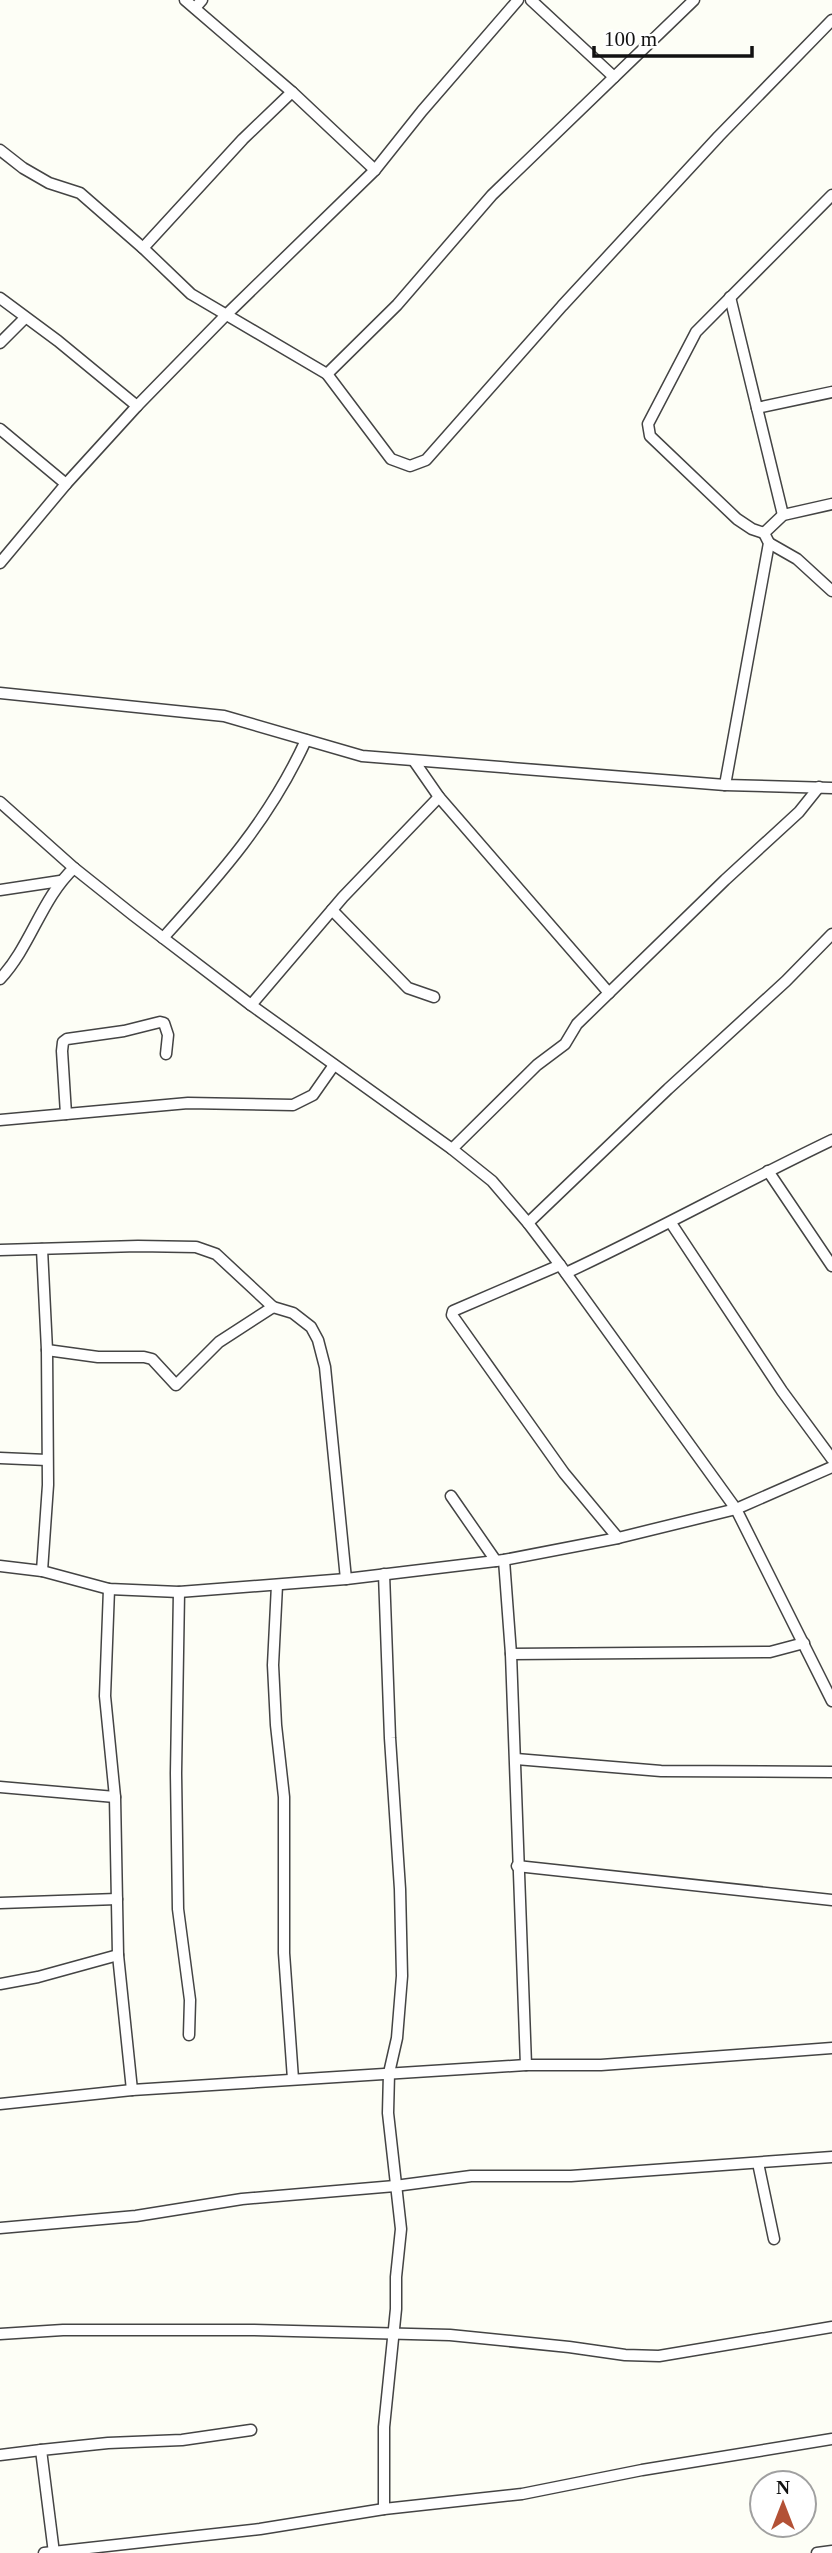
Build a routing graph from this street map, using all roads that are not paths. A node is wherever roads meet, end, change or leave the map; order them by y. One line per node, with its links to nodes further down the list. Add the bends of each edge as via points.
1 (185, 0): 5 (street)
2 (531, 0): 7 (street)
3 (694, 0): 7 (street)
4 (516, 1): 10 (street)
5 (199, 4): 8 (street)
6 (832, 19): 18 (street, via 562,306 426,460 410,466 391,459)
7 (614, 77): 18 (street, via 492,195 397,305)
8 (292, 92): 10 (street); 12 (street)
9 (0, 150): 12 (street, via 49,183 80,193)
10 (375, 170): 15 (street)
11 (832, 195): 13 (street)
12 (144, 248): 15 (street, via 191,294)
13 (730, 297): 21 (street); 26 (street, via 696,332 648,424 650,436 737,519)
14 (0, 298): 16 (street)
15 (225, 316): 18 (street); 20 (street)
16 (25, 318): 17 (street); 20 (street)
17 (0, 343)
18 (327, 374)
19 (832, 392): 21 (street)
20 (137, 406): 23 (street)
21 (757, 408): 25 (street)
22 (0, 429): 23 (street)
23 (66, 484): 27 (street)
24 (832, 504): 25 (street)
25 (783, 515): 26 (street)
26 (767, 538): 28 (street); 32 (street)
27 (0, 563)
28 (832, 591)
29 (0, 693): 30 (street, via 224,716)
30 (306, 740): 31 (street, via 362,756); 42 (street, via 266,816)
31 (414, 761): 32 (street); 35 (street)
32 (725, 785): 33 (street)
33 (819, 787): 34 (street); 44 (street, via 799,812)
34 (832, 788)
35 (439, 797): 40 (street); 44 (street)
36 (0, 802): 37 (street)
37 (74, 868): 38 (street); 42 (street)
38 (60, 881): 39 (street); 43 (street, via 13,965)
39 (0, 890)
40 (332, 910): 45 (street, via 408,988); 46 (street)
41 (832, 934): 54 (street)
42 (163, 938): 46 (street)
43 (0, 979)
44 (609, 993): 52 (street, via 577,1024 565,1044 537,1065)
45 (434, 997)
46 (251, 1005): 48 (street)
47 (166, 1055): 49 (street, via 167,1028 160,1021 67,1039 62,1051)
48 (334, 1065): 49 (street, via 313,1095 293,1105 188,1103); 52 (street)
49 (66, 1114): 50 (street)
50 (0, 1120)
51 (832, 1140): 53 (street)
52 (452, 1149): 54 (street, via 492,1181)
53 (768, 1171): 55 (street); 58 (street)
54 (528, 1223): 59 (street)
55 (671, 1223): 59 (street); 63 (street)
56 (42, 1249): 57 (street); 60 (street, via 196,1248 216,1254); 61 (street)
57 (0, 1250)
58 (832, 1266)
59 (563, 1269): 67 (street); 68 (street, via 453,1311 453,1315 564,1473)
60 (273, 1307): 61 (street, via 219,1342 176,1385 152,1359); 73 (street, via 293,1313 311,1327 318,1340 325,1367)
61 (47, 1350): 64 (street)
62 (0, 1458): 64 (street)
63 (832, 1459)
64 (47, 1460): 71 (street)
65 (832, 1467): 67 (street)
66 (452, 1496): 69 (street)
67 (736, 1509): 68 (street); 77 (street)
68 (618, 1538): 69 (street)
69 (500, 1560): 72 (street); 78 (street)
70 (0, 1566): 71 (street)
71 (42, 1571): 75 (street)
72 (384, 1574): 73 (street); 94 (street, via 402,1976)
73 (346, 1579): 74 (street)
74 (277, 1586): 76 (street); 95 (street, via 273,1665 284,1797 284,1953)
75 (109, 1589): 76 (street); 84 (street, via 105,1696)
76 (179, 1592): 91 (street, via 178,1909 190,2000)
77 (804, 1643): 78 (street, via 758,1653); 79 (street)
78 (512, 1654): 81 (street)
79 (829, 1688): 80 (street)
80 (832, 1701)
81 (516, 1759): 82 (street, via 661,1771); 85 (street)
82 (832, 1772)
83 (0, 1787): 84 (street)
84 (115, 1797): 86 (street)
85 (517, 1866): 87 (street); 93 (street)
86 (117, 1899): 88 (street); 89 (street)
87 (832, 1900)
88 (0, 1903)
89 (118, 1955): 90 (street); 96 (street)
90 (0, 1984)
91 (189, 2035)
92 (832, 2048): 93 (street, via 601,2065)
93 (526, 2065): 94 (street)
94 (389, 2073): 95 (street); 100 (street)
95 (293, 2079): 96 (street)
96 (132, 2090): 97 (street)
97 (0, 2104)
98 (832, 2157): 99 (street)
99 (758, 2164): 100 (street, via 571,2176 471,2176); 102 (street)
100 (395, 2186): 101 (street); 105 (street, via 401,2228)
101 (0, 2228)
102 (774, 2239)
103 (832, 2327): 105 (street, via 659,2356)
104 (0, 2334): 105 (street, via 254,2330)
105 (394, 2335): 110 (street, via 384,2427)
106 (250, 2430): 108 (street, via 183,2440)
107 (832, 2439): 110 (street, via 522,2494)
108 (41, 2450): 109 (street); 112 (street)
109 (0, 2455)
110 (384, 2510): 112 (street)
111 (832, 2551): 113 (street)
112 (50, 2553)
113 (817, 2553)

